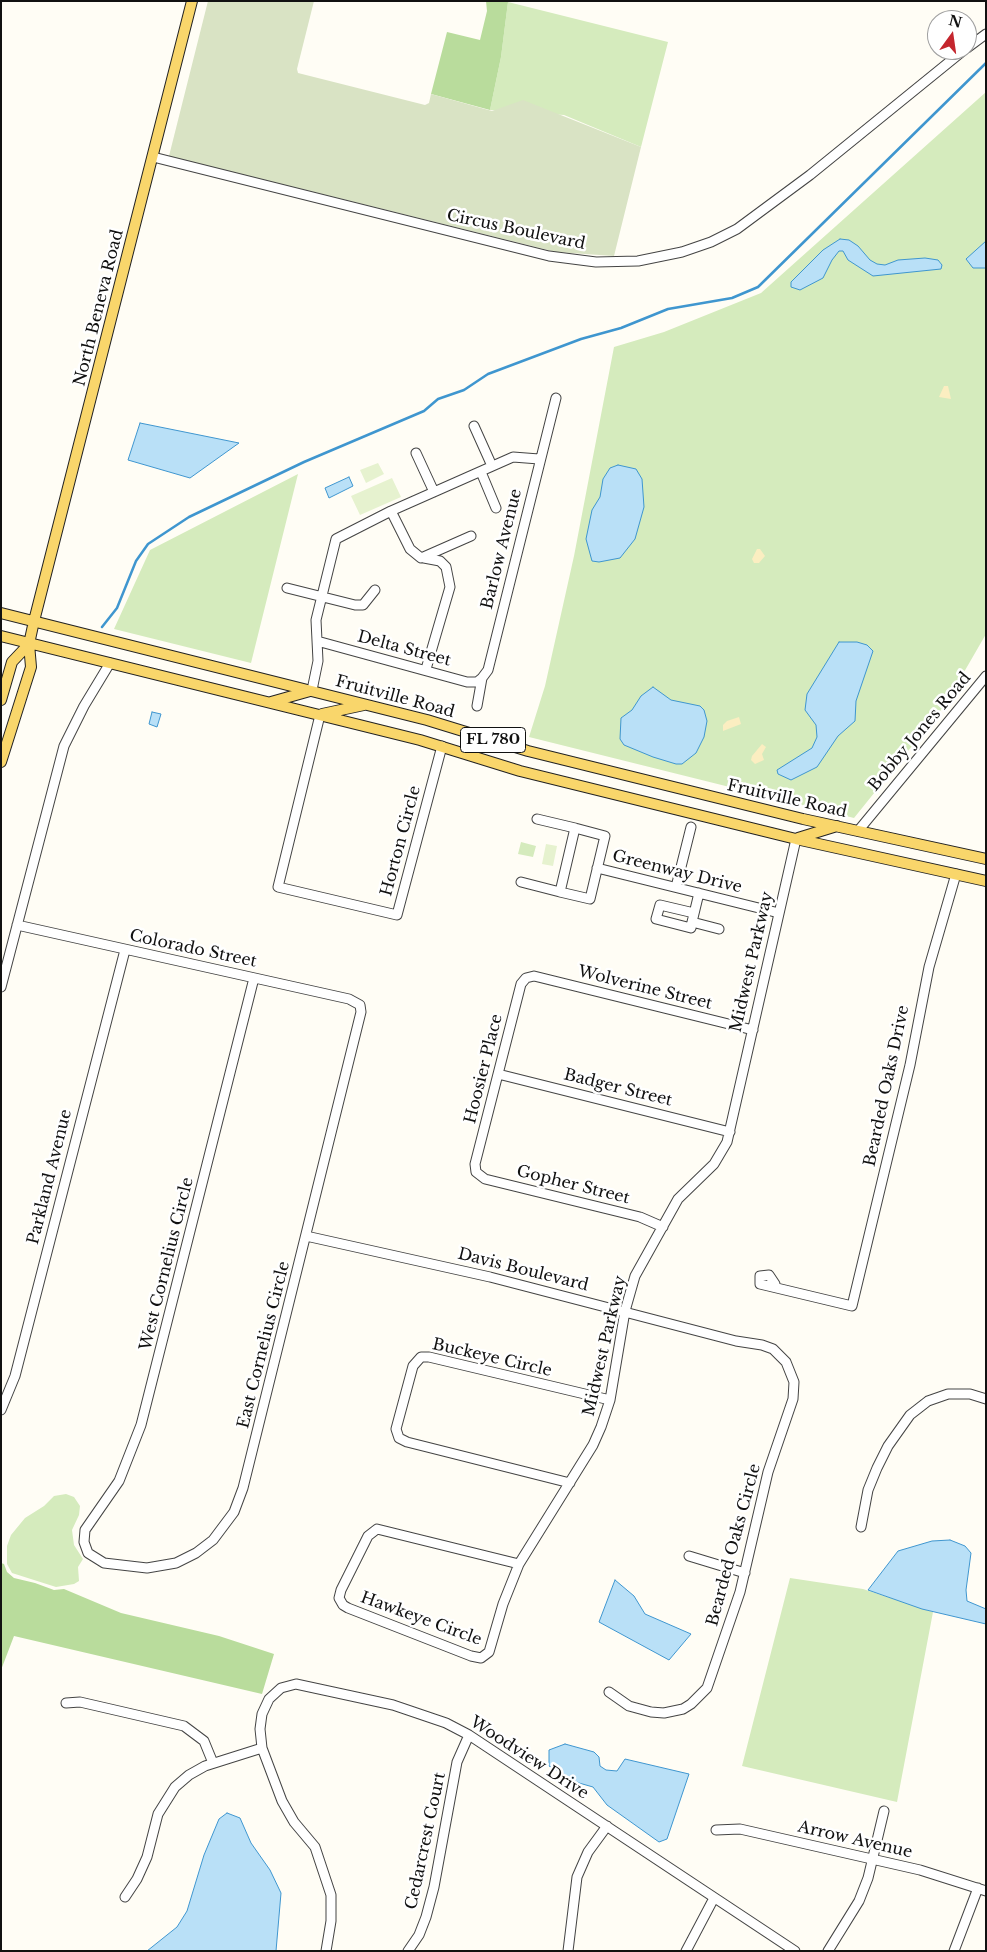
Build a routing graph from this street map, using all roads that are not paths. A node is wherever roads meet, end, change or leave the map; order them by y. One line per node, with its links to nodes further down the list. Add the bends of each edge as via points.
1 (192, 1): 3 (main road, North Beneva Road)
2 (952, 60): 3 (street, Circus Boulevard, via 737,229 682,252 638,261 596,262 549,256)
3 (153, 157): 19 (main road, North Beneva Road)
4 (556, 398): 7 (street, Barlow Avenue)
5 (474, 426): 8 (street)
6 (416, 453): 10 (street)
7 (539, 460): 8 (street, via 514,457); 26 (street, Barlow Avenue, via 488,670)
8 (492, 466): 9 (street)
9 (481, 472): 10 (street); 11 (street)
10 (434, 492): 12 (street)
11 (496, 508)
12 (391, 511): 14 (street, via 410,549); 17 (street, via 336,540)
13 (471, 536): 14 (street)
14 (424, 558): 24 (street, via 440,561 446,567 450,587)
15 (287, 588): 17 (street)
16 (374, 590): 17 (street, via 363,604)
17 (321, 597): 21 (street, via 316,620)
18 (1, 613): 19 (main road, Fruitville Road / FL 780)
19 (34, 621): 22 (main road, North Beneva Road); 27 (main road, Fruitville Road / FL 780)
20 (1, 636): 22 (main road, FL 780)
21 (317, 641): 24 (street, Delta Street); 27 (street, via 318,660)
22 (29, 644): 23 (main road, FL 780); 28 (main road, via 12,662); 34 (main road, North Beneva Road, via 31,667)
23 (110, 663): 29 (main road, FL 780); 50 (street, via 64,746)
24 (426, 670): 26 (street, Delta Street, via 467,682 477,682)
25 (986, 676): 39 (street, Bobby Jones Road)
26 (482, 678): 31 (street, Barlow Avenue)
27 (312, 690): 29 (main road); 30 (main road, Fruitville Road / FL 780)
28 (1, 700)
29 (270, 702): 32 (main road, FL 780)
30 (367, 704): 32 (main road); 36 (main road, Fruitville Road / FL 780, via 528,751)
31 (477, 706)
32 (320, 715): 33 (main road, FL 780); 33 (street, Horton Circle, via 278,887 397,914)
33 (442, 746): 40 (main road, FL 780, via 520,771)
34 (1, 762)
35 (537, 819): 38 (street)
36 (838, 826): 39 (main road, Fruitville Road / FL 780); 40 (main road)
37 (691, 827): 46 (street)
38 (575, 828): 42 (street, via 605,836); 47 (street)
39 (858, 831): 41 (main road, Fruitville Road / FL 780)
40 (796, 839): 43 (main road, FL 780); 49 (street, Midwest Parkway)
41 (986, 859)
42 (598, 868): 46 (street, Greenway Drive); 47 (street, via 590,899)
43 (956, 874): 44 (main road, FL 780); 64 (street, Bearded Oaks Drive, via 921,1001 910,1065 852,1306)
44 (986, 881)
45 (521, 882): 47 (street)
46 (676, 887): 48 (street, Greenway Drive)
47 (560, 892)
48 (699, 893): 49 (street, Greenway Drive); 51 (street, via 693,918)
49 (779, 913): 58 (street, Midwest Parkway)
50 (17, 925): 52 (street, Colorado Street); 55 (street)
51 (719, 929)
52 (125, 950): 54 (street, Colorado Street); 69 (street, Parkland Avenue, via 15,1376)
53 (530, 976): 58 (street, Wolverine Street); 59 (street, Hoosier Place, via 521,984)
54 (254, 978): 56 (street, Colorado Street, via 349,999); 72 (street, West Cornelius Circle, via 141,1425 118,1481 85,1530)
55 (1, 987)
56 (361, 1008): 57 (street); 63 (street, East Cornelius Circle)
57 (371, 1014)
58 (752, 1030): 60 (street, Midwest Parkway)
59 (498, 1074): 60 (street, Badger Street); 61 (street, Hoosier Place, via 475,1164)
60 (730, 1132): 62 (street, Midwest Parkway, via 714,1164 678,1199)
61 (476, 1172): 62 (street, Gopher Street, via 485,1179 640,1217)
62 (663, 1227): 65 (street, Midwest Parkway, via 635,1276)
63 (306, 1236): 65 (street, Davis Boulevard); 72 (street, East Cornelius Circle, via 243,1488 228,1522 196,1553 162,1566 130,1568 104,1564 93,1558)
64 (774, 1287)
65 (625, 1311): 66 (street, Davis Boulevard); 68 (street, Midwest Parkway)
66 (731, 1340): 75 (street, Bearded Oaks Circle, via 773,1349 786,1362 794,1382 793,1399 768,1472)
67 (986, 1399): 71 (street, via 970,1394 948,1394 928,1401 910,1415 877,1468 868,1490)
68 (610, 1400): 70 (street, Midwest Parkway, via 596,1438); 70 (street, Buckeye Circle, via 429,1357 421,1357 413,1366 396,1429 400,1438)
69 (1, 1410)
70 (570, 1483): 74 (street, Midwest Parkway)
71 (861, 1528)
72 (85, 1547)
73 (689, 1556): 75 (street)
74 (519, 1564): 76 (street, Midwest Parkway, via 489,1652); 76 (street, Hawkeye Circle, via 377,1529 368,1536 340,1592 340,1601 345,1607 471,1656)
75 (745, 1573): 77 (street, Bearded Oaks Circle, via 712,1678 696,1701 683,1709 658,1713 629,1706)
76 (484, 1656)
77 (609, 1692)
78 (66, 1703): 81 (street, via 80,1702 184,1726 204,1741)
79 (469, 1735): 80 (street, Woodview Drive, via 418,1712 296,1684 281,1688 268,1698 260,1723); 83 (street, Woodview Drive); 90 (street, Cedarcrest Court, via 457,1762 426,1918)
80 (262, 1748): 81 (street); 89 (street, Woodview Drive, via 285,1808 308,1836 319,1856 332,1902)
81 (213, 1763): 87 (street, via 189,1775 169,1793 158,1814 147,1858)
82 (884, 1811): 85 (street)
83 (607, 1826): 88 (street, Woodview Drive); 91 (street, via 588,1852 577,1877)
84 (716, 1830): 85 (street, Arrow Avenue, via 740,1829)
85 (873, 1859): 86 (street, Arrow Avenue); 94 (street, via 859,1900)
86 (982, 1890): 95 (street)
87 (125, 1897)
88 (714, 1898): 92 (street); 93 (street, Woodview Drive)
89 (326, 1951)
90 (408, 1951)
91 (568, 1951)
92 (686, 1951)
93 (795, 1951)
94 (828, 1951)
95 (954, 1951)

